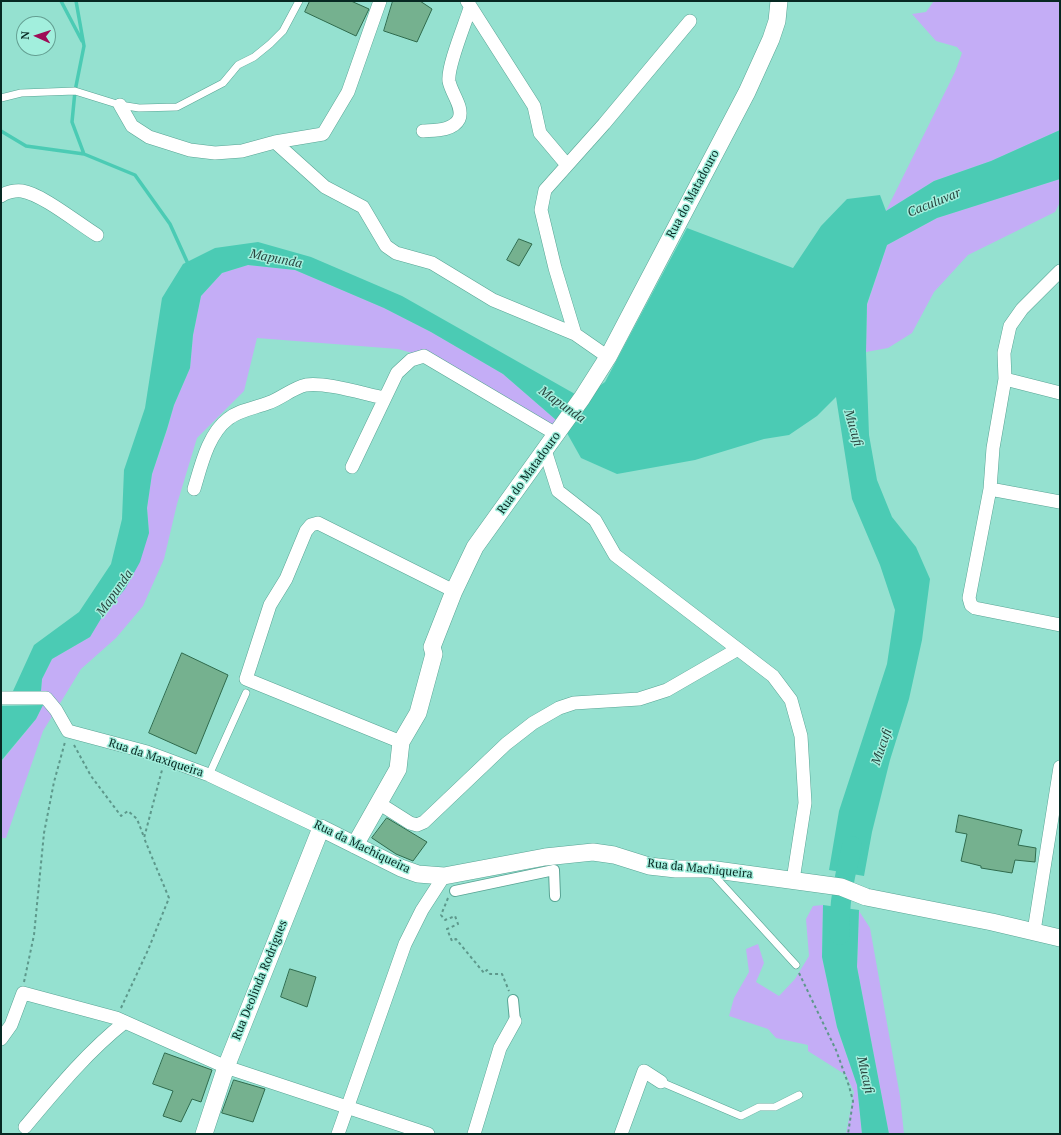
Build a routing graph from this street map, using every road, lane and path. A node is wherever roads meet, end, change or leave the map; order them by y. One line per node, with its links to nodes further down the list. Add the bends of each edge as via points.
1 (299, 1): 7 (lane, via 283,32 254,57 238,65 223,83 177,107 139,108)
2 (380, 1): 9 (street, via 348,92 323,134)
3 (779, 1): 15 (street, Rua do Matadouro, via 772,39 747,92)
4 (468, 4): 8 (street, via 449,81 460,113 458,120 451,128); 10 (street, via 534,106 540,133)
5 (690, 21): 10 (street)
6 (1, 98): 7 (lane, via 21,93 75,91)
7 (120, 105): 9 (street, via 132,126 149,137 190,150 215,153 242,151)
8 (423, 131)
9 (275, 142): 14 (street, via 325,187 363,207 386,246 396,253 432,263 492,300)
10 (567, 165): 14 (street, via 545,190 541,210)
11 (1, 196): 12 (street, via 22,191 40,198)
12 (97, 235)
13 (1060, 271): 16 (street, via 1010,326 1004,353)
14 (575, 334): 15 (street)
15 (608, 357): 19 (street, Rua do Matadouro)
16 (1005, 378): 17 (street); 23 (street, via 993,448)
17 (1060, 393)
18 (384, 398): 19 (street, via 397,373 411,360 424,356); 21 (street); 22 (street, via 325,385 307,385 270,403 228,418 215,434 204,456)
19 (559, 430): 20 (street, Rua do Matadouro)
20 (545, 450): 25 (street, Rua do Matadouro, via 475,548); 27 (street, via 558,491 595,520 615,555)
21 (352, 467)
22 (194, 489)
23 (990, 490): 24 (street); 26 (street, via 969,598 972,605 976,608)
24 (1060, 502)
25 (454, 591): 31 (street, Rua do Matadouro, via 432,647 434,654 418,713); 31 (street, via 318,523 311,525 306,531 286,579 270,605 254,650 246,678)
26 (1060, 625)
27 (738, 649): 35 (street, via 667,690 653,695 639,699 574,702 559,708 533,723 506,744 424,822 417,825 410,823); 42 (street, via 773,676 791,700 801,736 805,804)
28 (246, 693): 34 (lane)
29 (2, 698): 30 (street, via 46,698)
30 (68, 731): 32 (street, Rua da Maxiqueira); 38 (path, via 91,776 122,816 128,811 137,819); 48 (path, via 54,782 44,834 34,935)
31 (401, 742): 35 (street, Rua do Matadouro, via 398,769)
32 (165, 759): 34 (street, Rua da Maxiqueira); 38 (path)
33 (1060, 767): 45 (street)
34 (209, 775): 36 (street, Rua da Maxiqueira)
35 (380, 804): 39 (street, Rua do Matadouro)
36 (279, 807): 37 (street, Rua da Machiqueira)
37 (321, 828): 39 (street, Rua da Machiqueira); 53 (street, Rua Deolinda Rodrigues)
38 (144, 838): 50 (path, via 169,898 121,1007)
39 (355, 845): 41 (street, Rua da Machiqueira, via 418,874)
40 (709, 869): 41 (street, Rua da Machiqueira, via 649,866 614,854 593,852 545,857); 42 (street, Rua da Machiqueira); 47 (lane)
41 (444, 876): 56 (street, via 422,910 405,944)
42 (793, 880): 45 (street, Rua da Machiqueira, via 841,887 866,898)
43 (455, 891): 44 (street, via 554,870); 49 (path, via 447,900 441,915 445,920 455,916 458,924 447,929 452,941 456,939 484,973 487,970 490,974 502,974)
44 (555, 896)
45 (1034, 931): 46 (street, Rua da Machiqueira)
46 (1060, 938)
47 (796, 965): 63 (path, via 836,1050 849,1086 853,1101)
48 (23, 993): 50 (street); 52 (street, via 11,1025)
49 (513, 1000): 51 (street)
50 (124, 1017): 53 (street); 57 (street, via 111,1034 59,1086)
51 (515, 1021): 61 (street, via 500,1048)
52 (1, 1039)
53 (226, 1067): 56 (street); 58 (street, Rua Deolinda Rodrigues)
54 (661, 1082): 55 (lane, via 740,1116 759,1107 775,1107); 62 (street, via 644,1071)
55 (799, 1095)
56 (347, 1108): 59 (street); 60 (street)
57 (25, 1127)
58 (204, 1134)
59 (338, 1134)
60 (428, 1134)
61 (474, 1134)
62 (621, 1134)
63 (848, 1134)

